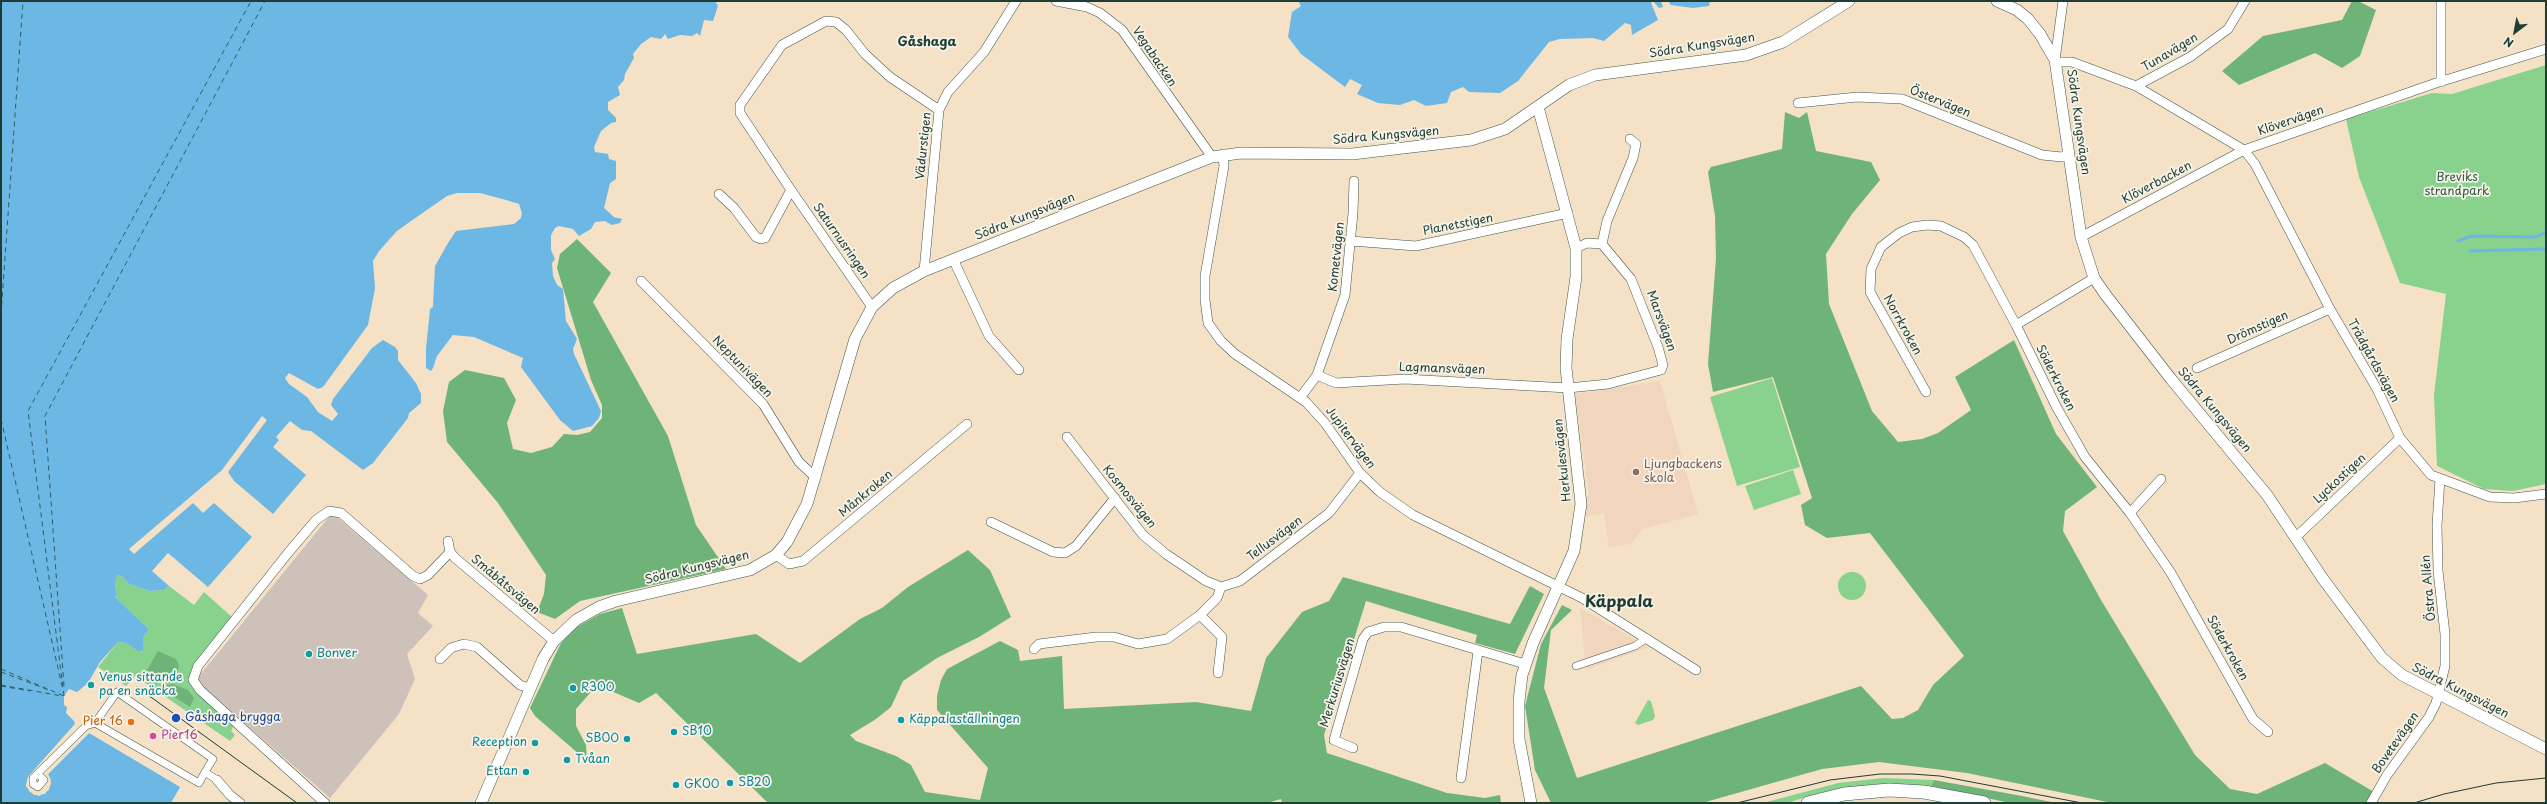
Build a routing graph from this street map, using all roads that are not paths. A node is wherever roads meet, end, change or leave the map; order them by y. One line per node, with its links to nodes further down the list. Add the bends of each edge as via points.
1 (1016, 1): 14 (street, Vädurstigen, via 984,52 948,92)
2 (1056, 1): 18 (street, Vegabacken, via 1087,7 1100,13 1122,30)
3 (1849, 1): 13 (street, Södra Kungsvägen, via 1783,42 1767,49 1746,55 1595,75 1569,85)
4 (1997, 1): 9 (street, Södra Kungsvägen, via 2017,10 2028,19)
5 (2063, 1): 9 (street)
6 (2245, 1): 11 (street, Tunavägen, via 2228,29 2190,57)
7 (2441, 1): 10 (street)
8 (2546, 49): 10 (street, Klövervägen)
9 (2056, 61): 11 (street, via 2072,62); 17 (street, Södra Kungsvägen)
10 (2441, 82): 16 (street, Klövervägen)
11 (2136, 86): 16 (street)
12 (1798, 103): 17 (street, Östervägen, via 1857,97 1902,99 2042,155 2062,157)
13 (1538, 107): 18 (street, Södra Kungsvägen, via 1505,129 1471,140 1352,154); 22 (street, Herkulesvägen)
14 (940, 110): 20 (street, Saturnusringen, via 890,77 836,22 815,26 782,45 740,105 740,113); 28 (street, Vädurstigen)
15 (1630, 139): 25 (street, via 1636,144 1634,154 1607,221)
16 (2244, 150): 23 (street, Klöverbacken); 32 (street, Trädgårdsvägen, via 2255,164)
17 (2068, 154): 23 (street, Södra Kungsvägen)
18 (1217, 155): 27 (street, Södra Kungsvägen); 39 (street, Jupitervägen, via 1224,166 1206,276 1205,300 1208,323 1221,341 1235,354)
19 (1354, 181): 24 (street, Kometvägen)
20 (790, 190): 21 (street, via 765,238 761,239 756,237 734,208); 31 (street, Saturnusringen)
21 (719, 194)
22 (1568, 214): 24 (street, Planetstigen, via 1416,246); 26 (street, Herkulesvägen)
23 (2081, 237): 29 (street, Södra Kungsvägen)
24 (1351, 241): 36 (street, Kometvägen, via 1345,295)
25 (1602, 244): 26 (street, via 1587,244); 37 (street, Marsvägen, via 1634,283 1663,367 1656,372 1624,381 1595,387)
26 (1576, 248): 37 (street, Herkulesvägen, via 1576,277 1566,354)
27 (952, 259): 28 (street, Södra Kungsvägen); 35 (street, via 989,336)
28 (924, 271): 31 (street, Södra Kungsvägen, via 893,288)
29 (2094, 278): 33 (street); 51 (street, Södra Kungsvägen, via 2171,379 2267,494)
30 (641, 281): 44 (street, Neptunivägen, via 763,404 799,462)
31 (872, 307): 44 (street, Södra Kungsvägen, via 855,339)
32 (2330, 309): 34 (street, Drömstigen); 42 (street, Trädgårdsvägen, via 2377,389)
33 (2016, 326): 38 (street, Norrkroken, via 1973,245 1964,237 1941,226 1926,225 1912,227 1899,233 1881,247 1871,269 1870,292); 49 (street, Söderkroken, via 2085,457)
34 (2196, 368)
35 (1019, 370)
36 (1317, 375): 37 (street, Lagmansvägen, via 1336,383 1405,379); 39 (street, Kometvägen)
37 (1568, 388): 55 (street, Herkulesvägen, via 1580,486 1581,518 1574,551)
38 (1926, 392)
39 (1300, 398): 43 (street, Jupitervägen, via 1325,423)
40 (967, 424): 54 (street, Månkroken, via 804,561 789,564)
41 (1067, 437): 48 (street, Kosmosvägen)
42 (2400, 438): 46 (street, Trädgårdsvägen, via 2431,475); 51 (street, Lyckostigen)
43 (1360, 473): 55 (street, Jupitervägen, via 1380,492 1414,515); 56 (street, Tellusvägen, via 1329,513 1240,581)
44 (816, 478): 54 (street, Södra Kungsvägen, via 800,520)
45 (2161, 479): 49 (street)
46 (2440, 479): 47 (street, Trädgårdsvägen, via 2490,497 2514,498); 68 (street, Östra Allén, via 2438,571 2445,634 2445,666)
47 (2546, 494)
48 (1114, 498): 50 (street, via 1076,546 1065,553 1053,552); 56 (street, Kosmosvägen, via 1143,535 1206,581)
49 (2130, 513): 70 (street, Söderkroken, via 2172,573 2253,719)
50 (991, 522)
51 (2296, 537): 68 (street, Södra Kungsvägen, via 2323,579 2382,658 2402,675)
52 (448, 540): 53 (street)
53 (450, 552): 59 (street, Småbåtsvägen); 78 (street, via 428,575 420,579 413,576 341,513 329,511 316,520 288,553 198,666 193,680 200,690)
54 (776, 555): 59 (street, Södra Kungsvägen, via 750,570 599,607 576,620)
55 (1559, 585): 58 (street, Jupitervägen); 63 (street, Herkulesvägen)
56 (1221, 587): 57 (street, via 1217,598)
57 (1200, 615): 60 (street, via 1167,640 1138,644 1114,637 1096,637 1039,644); 66 (street, via 1222,637)
58 (1647, 638): 64 (street, via 1636,646); 65 (street, Jupitervägen)
59 (554, 641): 67 (street, Södra Kungsvägen)
60 (1034, 649)
61 (1478, 651): 63 (street, Merkuriusvägen); 71 (street, Merkuriusvägen, via 1401,626 1384,627 1368,632 1363,639 1334,740); 75 (street)
62 (440, 659): 67 (street, via 451,648 464,644 477,646 520,685)
63 (1525, 664): 80 (street, Herkulesvägen, via 1519,701 1519,731)
64 (1576, 666)
65 (1696, 670)
66 (1218, 673)
67 (529, 688): 79 (street, Södra Kungsvägen)
68 (2438, 695): 72 (street, Södra Kungsvägen); 83 (street, Bovetevägen, via 2429,717 2387,775)
69 (95, 723): 73 (street, via 198,783); 73 (street, via 117,692 213,759); 74 (street, via 86,726)
70 (2268, 732)
71 (1352, 748)
72 (2546, 749)
73 (205, 772): 76 (street)
74 (38, 774)
75 (1461, 778)
76 (217, 780): 77 (street)
77 (240, 803)
78 (325, 803)
79 (481, 803)
80 (1531, 803)
81 (1808, 803): 82 (main road, via 1844,794 1889,790 1924,792)
82 (1984, 803)
83 (2371, 803)

